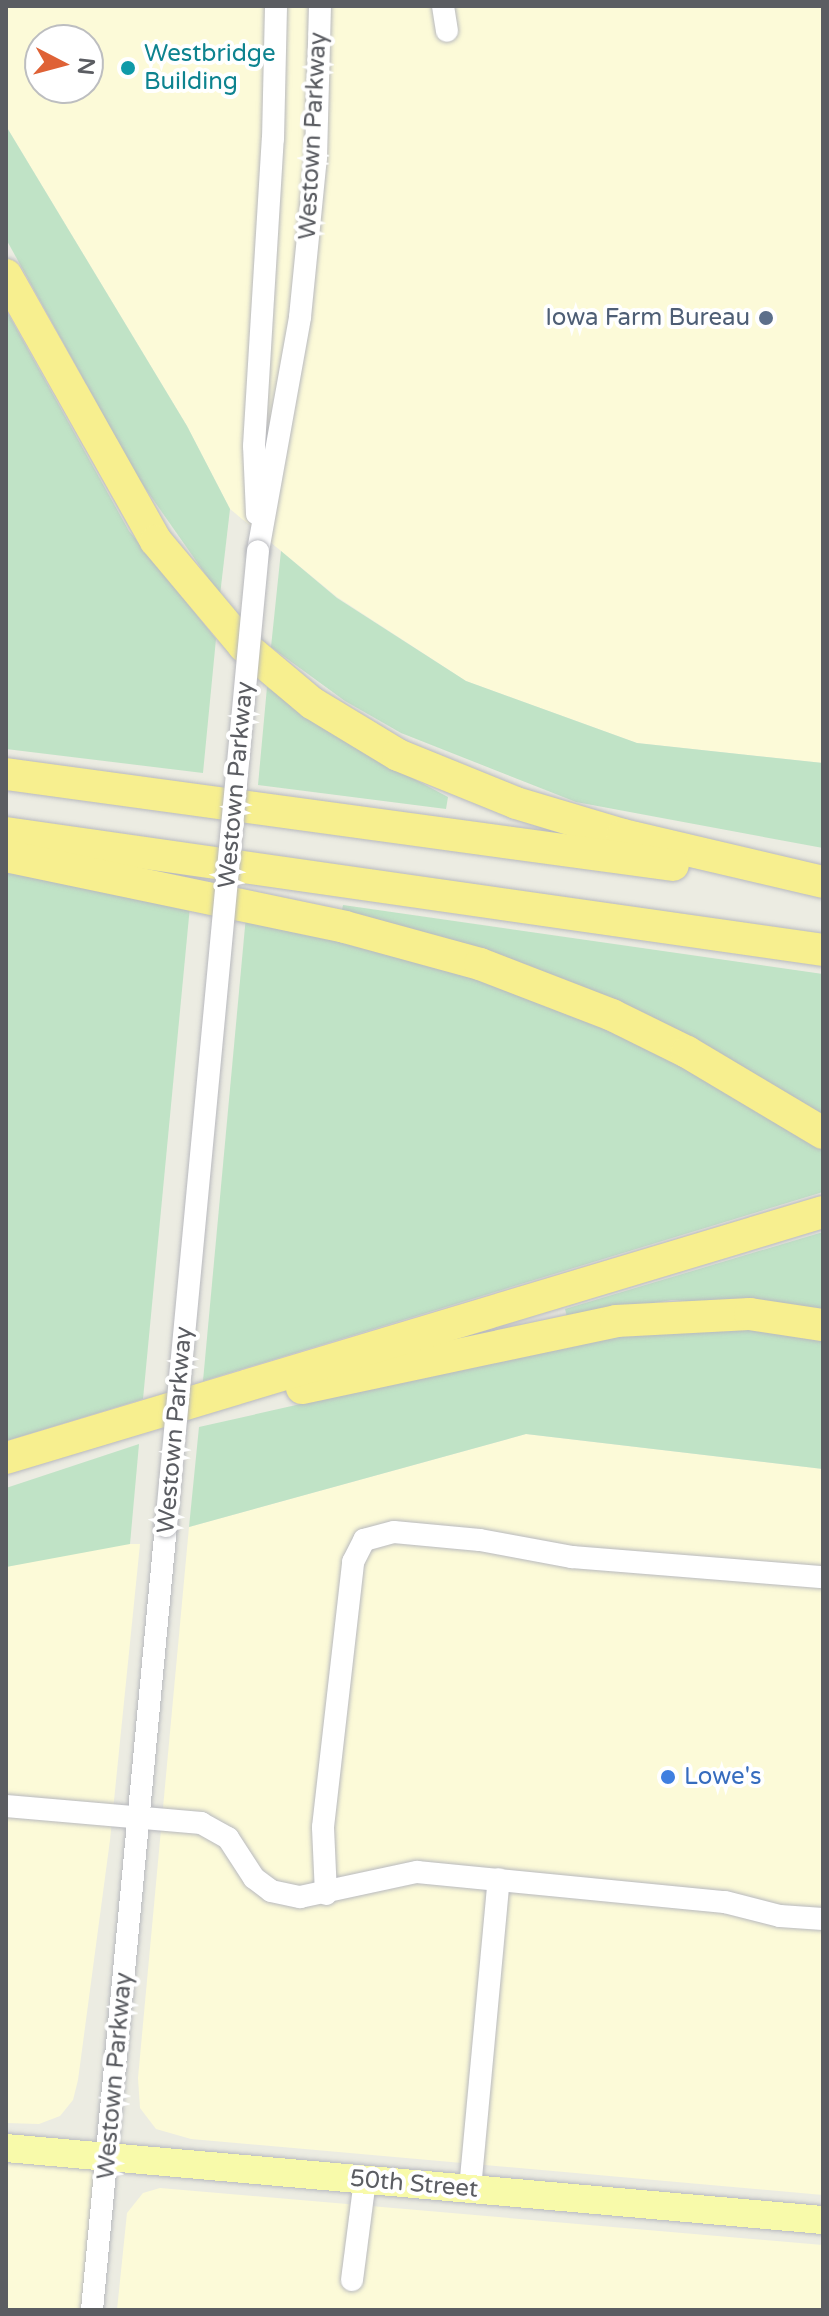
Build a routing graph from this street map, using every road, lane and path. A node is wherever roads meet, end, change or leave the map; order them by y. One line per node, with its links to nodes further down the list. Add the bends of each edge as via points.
1 (276, 6): 6 (street, Westown Parkway, via 254,446)
2 (320, 6): 6 (street, Westown Parkway, via 316,158 300,317)
3 (443, 6): 4 (street)
4 (447, 31)
5 (6, 275): 10 (highway, via 156,541 244,646 312,703 398,755 516,803)
6 (258, 551): 21 (street, Westown Parkway, bridge)
7 (6, 774): 10 (highway)
8 (6, 833): 11 (highway)
9 (6, 856): 12 (highway, via 345,927 480,964 612,1015 687,1052)
10 (823, 883)
11 (823, 950)
12 (821, 1132)
13 (823, 1212): 15 (highway)
14 (823, 1325): 15 (highway, via 750,1314 616,1321)
15 (130, 1420): 16 (highway)
16 (54, 1443): 17 (highway); 18 (highway)
17 (6, 1458)
18 (6, 1473)
19 (823, 1577): 23 (street, via 572,1557 394,1532 364,1540 353,1562 323,1827)
20 (6, 1806): 21 (street)
21 (139, 1818): 23 (street, via 217,1828 254,1878 271,1891 300,1897); 26 (street, Westown Parkway)
22 (499, 1879): 23 (street, via 417,1872); 24 (street, via 725,1902 780,1916); 28 (street)
23 (326, 1894)
24 (823, 1919)
25 (6, 2148): 26 (main road, 50th Street)
26 (107, 2157): 27 (main road, 50th Street); 31 (street, Westown Parkway)
27 (365, 2180): 28 (main road, 50th Street); 30 (street)
28 (470, 2189): 29 (main road, 50th Street)
29 (823, 2220)
30 (352, 2280)
31 (92, 2310)

